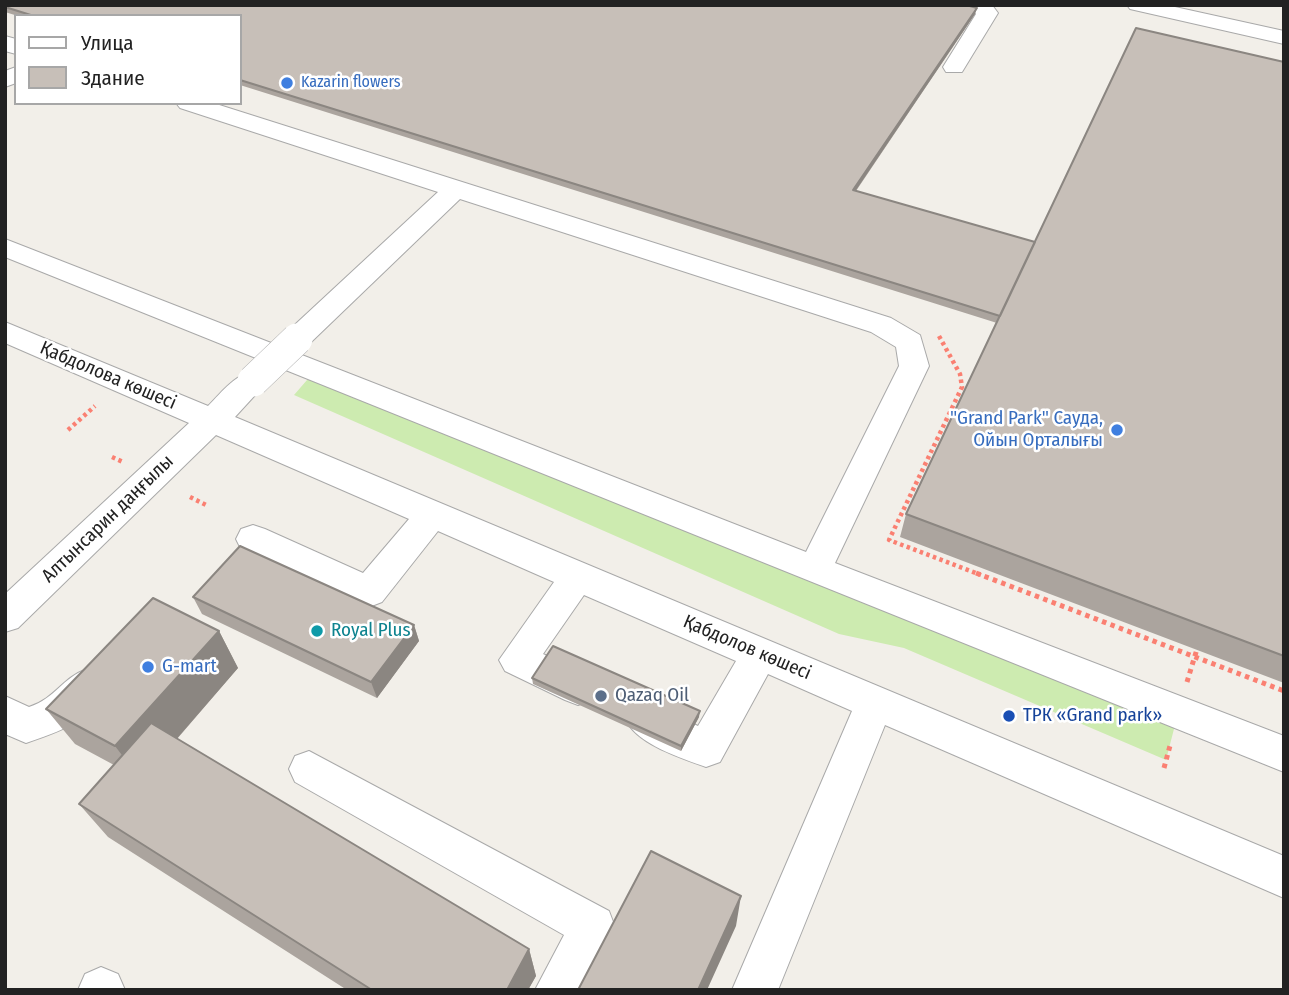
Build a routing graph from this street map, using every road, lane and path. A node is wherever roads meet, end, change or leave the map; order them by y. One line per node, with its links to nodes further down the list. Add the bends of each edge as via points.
1 (980, 5): 4 (street, via 987,13)
2 (1137, 5): 3 (street)
3 (1284, 38)
4 (954, 67)
5 (194, 105): 6 (street)
6 (456, 189): 11 (street, Алтынсарин даңғылы, bridge); 19 (street, via 881,325 910,342 914,366)
7 (5, 247): 19 (street)
8 (5, 332): 11 (street, Қабдолова көшесі)
9 (937, 333): 24 (path, via 960,374 962,387 889,540)
10 (95, 406): 12 (path)
11 (211, 420): 17 (street, Қабдолов көшесі); 21 (street, Алтынсарин даңғылы)
12 (68, 430)
13 (112, 457): 14 (path)
14 (122, 462)
15 (190, 497): 16 (path)
16 (208, 506)
17 (432, 514): 18 (street, via 369,592); 20 (street, Қабдолов көшесі)
18 (253, 539)
19 (814, 570): 27 (street)
20 (578, 576): 22 (street, Қабдолов көшесі); 22 (street, via 518,660 706,749)
21 (5, 617)
22 (760, 654): 25 (street, Қабдолов көшесі)
23 (107, 664): 26 (street, via 62,713 26,726)
24 (1284, 691)
25 (876, 703): 29 (street, Қабдолов көшесі); 31 (street)
26 (5, 713)
27 (1284, 754)
28 (309, 769): 30 (street, via 593,928)
29 (1284, 877)
30 (558, 990)
31 (755, 990)

